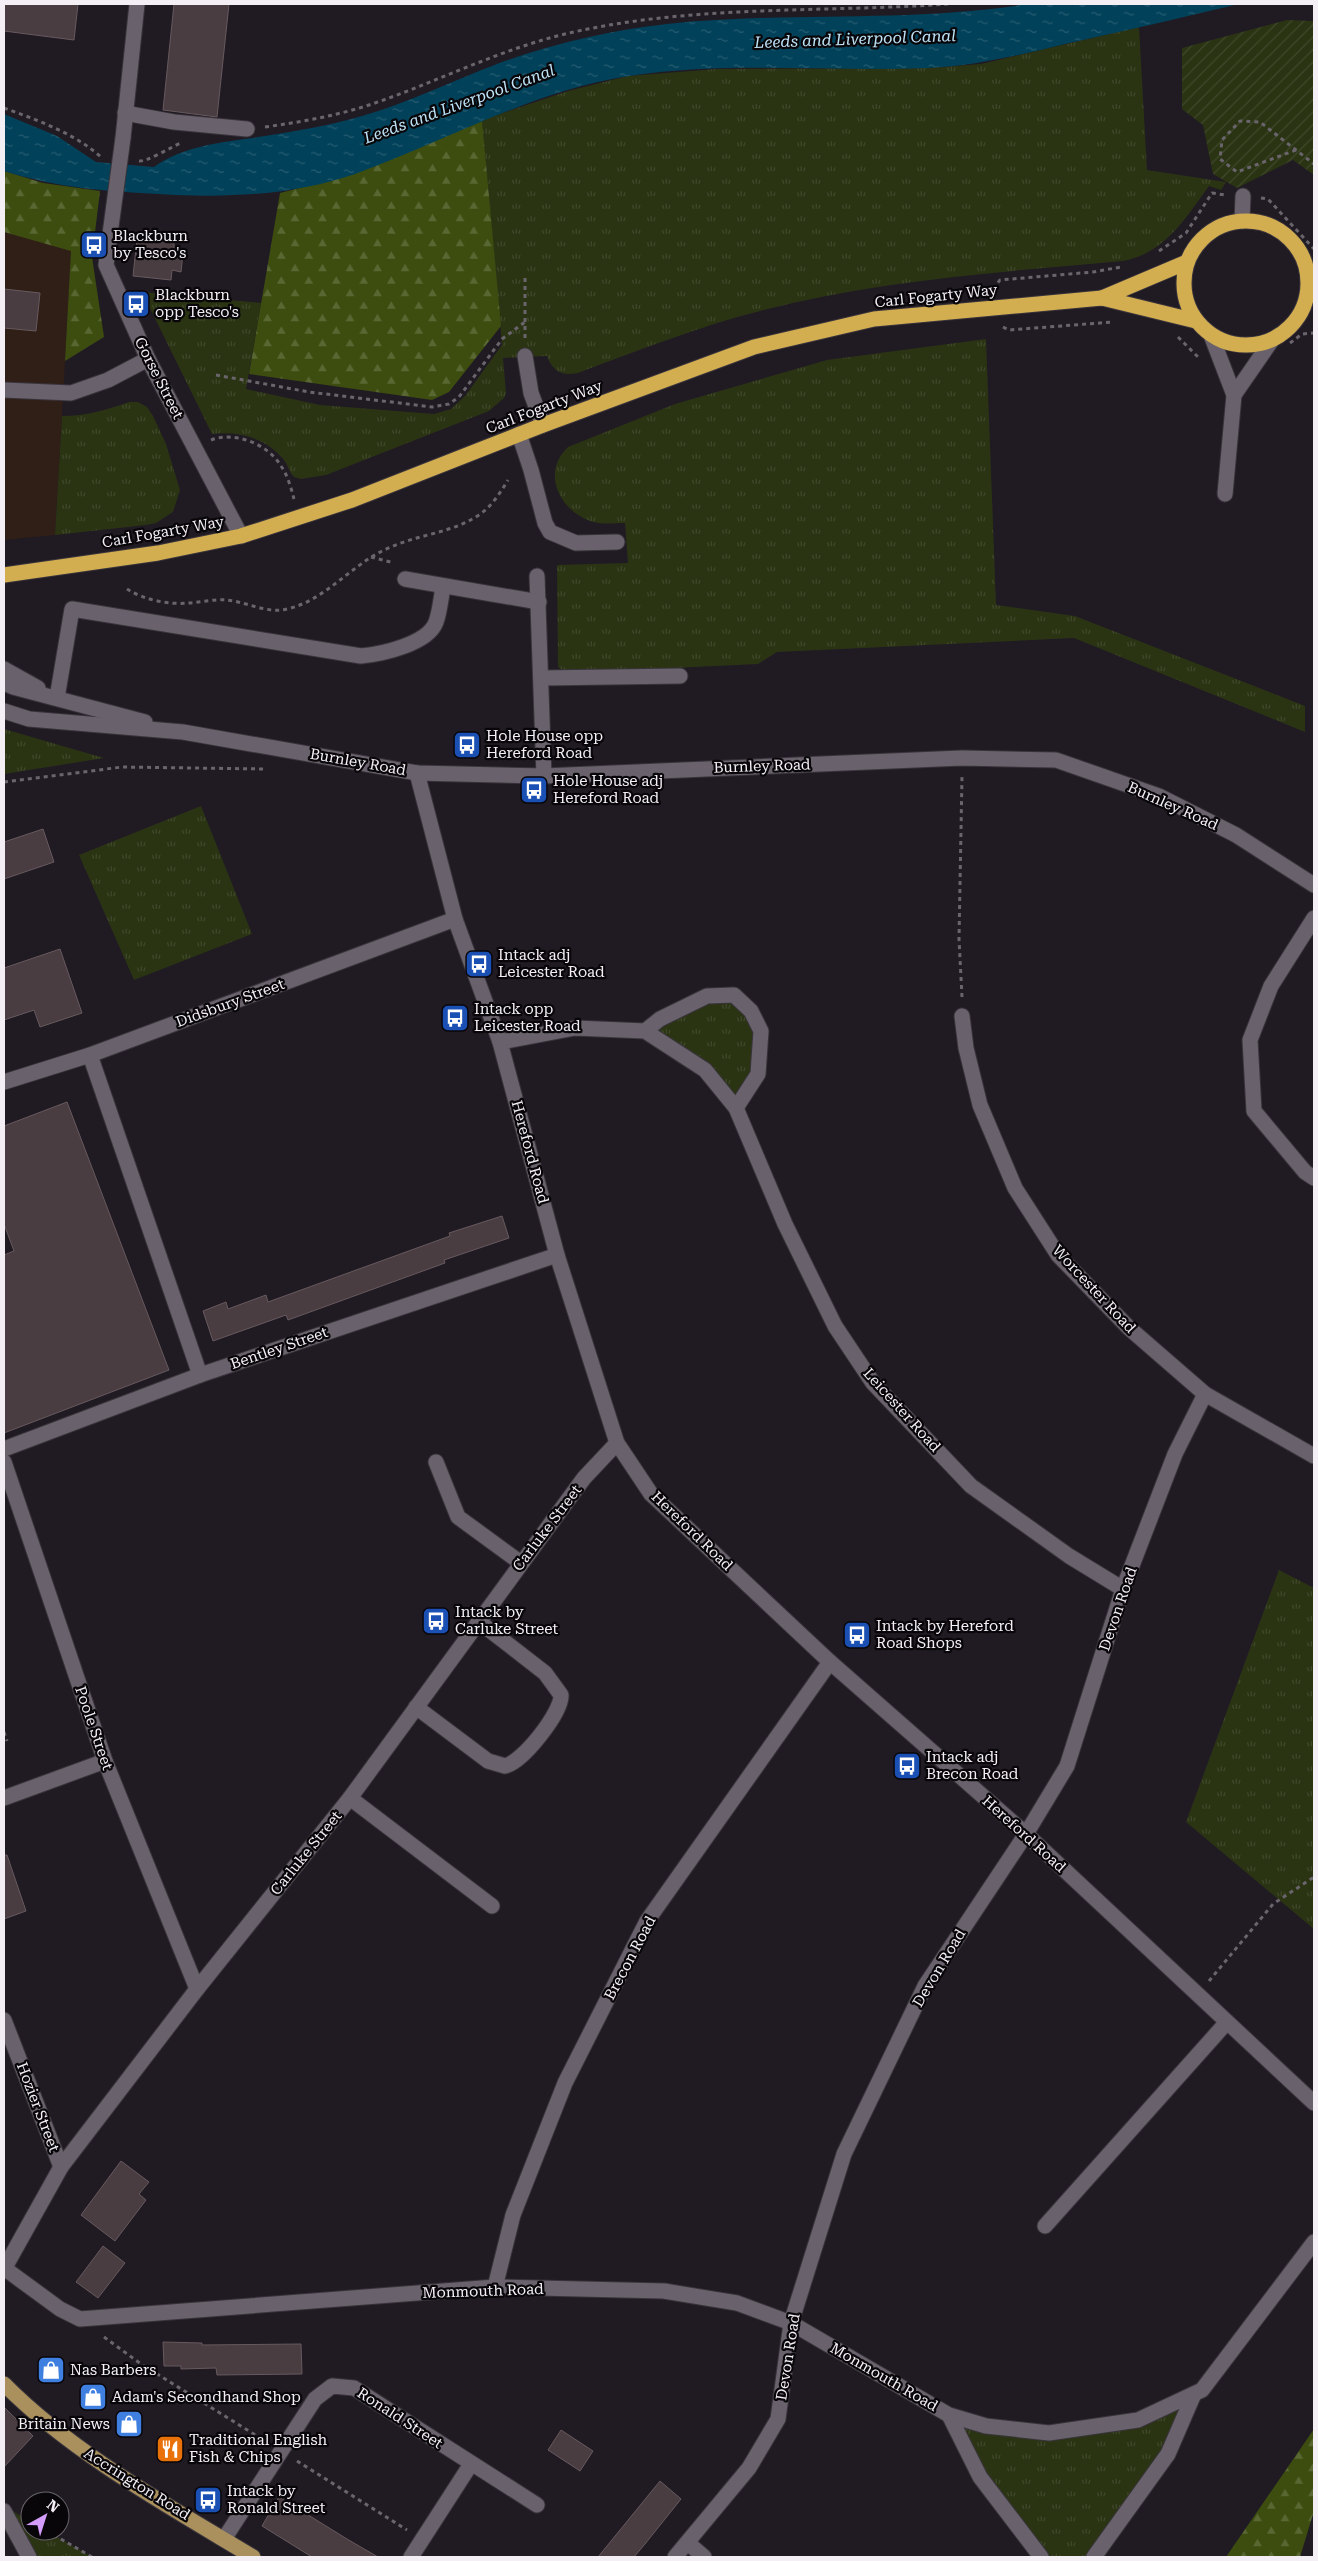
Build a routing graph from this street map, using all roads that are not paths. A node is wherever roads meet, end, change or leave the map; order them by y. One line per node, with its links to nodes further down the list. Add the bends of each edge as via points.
1 (137, 4): 2 (street, Gorse Street)
2 (125, 113): 3 (street, via 174,122); 14 (street, Gorse Street, bridge, via 106,265)
3 (247, 129)
4 (1243, 196): 5 (street)
5 (1242, 221): 6 (highway, via 1230,222 1211,231 1196,244); 7 (highway, via 1270,225 1287,236)
6 (1187, 262): 8 (highway, Carl Fogarty Way); 10 (highway, via 1183,282 1186,302)
7 (1311, 273): 9 (highway)
8 (1102, 298): 10 (highway, Carl Fogarty Way); 17 (highway, Carl Fogarty Way, via 874,319 754,347)
9 (1308, 312): 12 (highway)
10 (1196, 321): 11 (highway)
11 (1211, 335): 12 (highway, via 1231,344 1252,346); 16 (street)
12 (1272, 340): 16 (street)
13 (525, 356): 17 (street, via 531,393)
14 (148, 359): 15 (street, via 108,380 71,393); 20 (street, Gorse Street)
15 (4, 390)
16 (1234, 395): 19 (street)
17 (543, 425): 18 (highway, Carl Fogarty Way)
18 (518, 434): 20 (highway, Carl Fogarty Way, via 352,500); 21 (street, via 550,532 576,543)
19 (1225, 494)
20 (241, 536): 22 (highway, Carl Fogarty Way, via 158,554)
21 (616, 542)
22 (4, 575)
23 (537, 576): 26 (street)
24 (405, 579): 25 (street)
25 (443, 587): 26 (street); 31 (street, via 436,622 430,632 379,654 360,656 72,608)
26 (539, 602): 29 (street)
27 (4, 669): 31 (street, Burnley Road)
28 (680, 676): 29 (street)
29 (541, 678): 35 (street)
30 (4, 682): 31 (street, Burnley Road)
31 (57, 698): 33 (street, Burnley Road)
32 (4, 711): 33 (street, Burnley Road, via 29,719)
33 (183, 732): 34 (street, Burnley Road)
34 (417, 773): 35 (street, Burnley Road); 38 (street, Hereford Road)
35 (544, 776): 36 (street, Burnley Road, via 962,758 1056,760 1150,793 1236,834)
36 (1314, 884)
37 (1314, 918): 45 (street, via 1271,986 1250,1040 1254,1111 1305,1172)
38 (455, 919): 41 (street, Hereford Road); 42 (street, Didsbury Street)
39 (962, 1016): 48 (street, Worcester Road, via 980,1105 1015,1188 1058,1255 1129,1328)
40 (645, 1031): 41 (street, via 575,1028); 44 (street, Leicester Road, via 705,1070); 44 (street, via 660,1019 707,996 734,995 752,1011 761,1031 758,1074)
41 (500, 1042): 46 (street, Hereford Road)
42 (90, 1055): 43 (street, Didsbury Street); 47 (street)
43 (4, 1082)
44 (736, 1108): 55 (street, Leicester Road, via 789,1232 835,1326 873,1383 971,1486 1069,1556)
45 (1314, 1178)
46 (557, 1255): 47 (street, Bentley Street); 49 (street, Hereford Road)
47 (200, 1375): 50 (street, Bentley Street)
48 (1205, 1394): 51 (street, Worcester Road); 55 (street, Devon Road, via 1175,1454)
49 (617, 1443): 54 (street, Carluke Street, via 584,1478); 57 (street, Hereford Road, via 652,1494)
50 (4, 1449)
51 (1314, 1456)
52 (4, 1462): 59 (street, Poole Street)
53 (436, 1462): 54 (street, via 458,1517)
54 (521, 1563): 56 (street, Carluke Street)
55 (1123, 1589): 62 (street, Devon Road, via 1067,1766)
56 (478, 1621): 58 (street, Carluke Street); 58 (street, via 545,1673 561,1695 558,1711 521,1758 506,1766 488,1761)
57 (830, 1662): 62 (street, Hereford Road); 72 (street, Brecon Road, via 647,1922 565,2083 513,2215)
58 (416, 1707): 61 (street, Carluke Street)
59 (104, 1761): 60 (street); 64 (street, Poole Street)
60 (4, 1798)
61 (350, 1798): 63 (street); 64 (street, Carluke Street)
62 (1026, 1834): 66 (street, Hereford Road); 73 (street, Devon Road, via 925,1986 844,2154)
63 (492, 1906)
64 (197, 1989): 68 (street, Carluke Street)
65 (4, 2020): 68 (street, Hozier Street)
66 (1227, 2022): 67 (street, Hereford Road); 69 (street)
67 (1314, 2103)
68 (61, 2167): 71 (street, Carluke Street)
69 (1045, 2226)
70 (1314, 2242): 75 (street, Monmouth Road, via 1202,2390)
71 (4, 2268): 72 (street, Monmouth Road, via 60,2309 80,2319)
72 (495, 2287): 73 (street, Monmouth Road, via 664,2291 737,2303)
73 (791, 2323): 76 (street, Monmouth Road); 81 (street, Devon Road, via 778,2419 749,2468)
74 (4, 2384): 80 (main road, Accrington Road, via 28,2408 86,2453)
75 (1194, 2394): 76 (street, Monmouth Road, via 1138,2420 1049,2433 986,2426); 88 (street, Monmouth Road, via 1168,2454)
76 (949, 2415): 87 (street, Monmouth Road, via 980,2477)
77 (472, 2464): 78 (street, Ronald Street); 80 (street, Ronald Street, via 354,2388 332,2386 315,2400); 84 (street)
78 (537, 2505)
79 (4, 2511): 82 (street)
80 (224, 2539): 83 (main road, Accrington Road)
81 (688, 2543): 85 (street, Devon Road); 86 (street)
82 (29, 2557)
83 (253, 2557)
84 (411, 2557)
85 (675, 2557)
86 (704, 2557)
87 (1041, 2557)
88 (1094, 2557)

